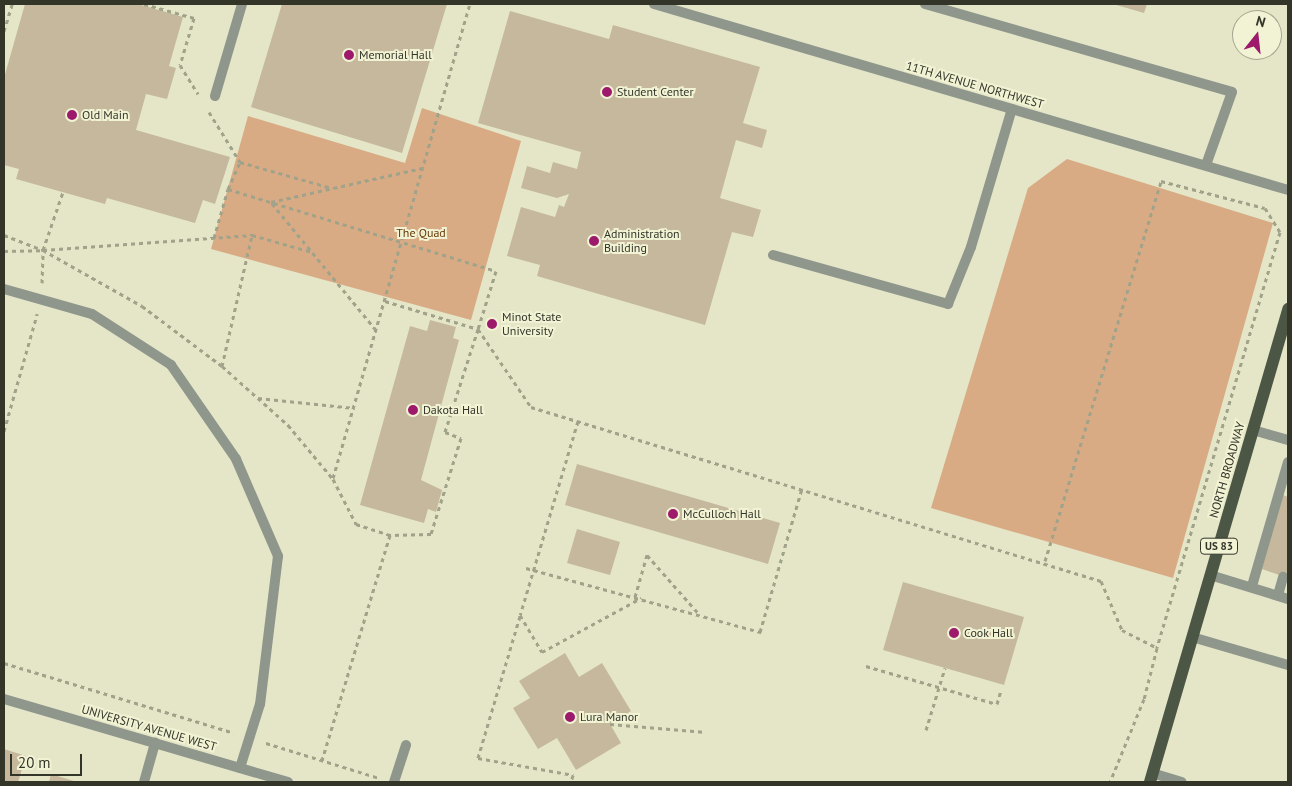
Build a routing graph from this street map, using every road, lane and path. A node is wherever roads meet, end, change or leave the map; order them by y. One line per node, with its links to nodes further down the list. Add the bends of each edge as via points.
1 (12, 4): 7 (path)
2 (144, 4): 9 (path, via 194,18 180,64)
3 (242, 4): 8 (street)
4 (470, 4): 14 (path)
5 (654, 4): 11 (street, 11TH AVENUE NORTHWEST)
6 (925, 4): 13 (street, via 1232,92)
7 (4, 30)
8 (215, 96)
9 (200, 97)
10 (205, 105): 12 (path)
11 (1012, 109): 13 (street, 11TH AVENUE NORTHWEST); 26 (street, via 971,247 948,304)
12 (240, 162): 15 (path); 16 (path)
13 (1206, 165): 17 (street, 11TH AVENUE NORTHWEST)
14 (423, 168): 16 (path); 23 (path)
15 (228, 189): 19 (path); 22 (path)
16 (332, 189): 19 (path)
17 (1288, 190)
18 (62, 192): 24 (path)
19 (271, 202): 23 (path); 25 (path)
20 (4, 235): 24 (path)
21 (252, 235): 22 (path); 25 (path); 33 (path)
22 (214, 238): 24 (path)
23 (401, 243): 29 (path); 31 (path, via 496,272)
24 (43, 250): 28 (path)
25 (312, 252): 32 (path)
26 (773, 255)
27 (4, 289): 28 (street)
28 (42, 298): 38 (path); 67 (street, via 92,314 171,366 236,459 278,556 260,704)
29 (384, 301): 31 (path); 32 (path)
30 (1288, 309): 37 (main road, NORTH BROADWAY / US 83)
31 (478, 329): 36 (path, via 531,407); 43 (path, via 445,432 461,438 431,534)
32 (376, 330): 35 (path)
33 (222, 366)
34 (258, 398): 35 (path)
35 (354, 408): 41 (path)
36 (578, 421): 42 (path); 46 (path)
37 (1253, 430): 39 (street); 47 (main road, NORTH BROADWAY / US 83)
38 (4, 431)
39 (1288, 440)
40 (1288, 462): 49 (street)
41 (333, 479)
42 (802, 488): 44 (path); 53 (path, via 762,632)
43 (390, 535)
44 (1045, 562): 56 (path, via 1102,581 1122,630); 56 (path, via 1161,182 1264,208 1280,232)
45 (526, 568): 46 (path)
46 (534, 570): 50 (path); 54 (path)
47 (1210, 575): 49 (street); 55 (main road, NORTH BROADWAY / US 83)
48 (1284, 577): 51 (street)
49 (1252, 586): 51 (street)
50 (635, 597): 52 (path); 53 (path, via 647,555)
51 (1283, 597)
52 (641, 598): 53 (path); 54 (path, via 542,652)
53 (699, 615)
54 (520, 616): 76 (path, via 478,758 573,775)
55 (1192, 637): 58 (street); 71 (main road, NORTH BROADWAY / US 83)
56 (1157, 648): 77 (path, via 1144,699)
57 (4, 663): 67 (path)
58 (1288, 663)
59 (866, 666): 61 (path)
60 (945, 668): 61 (path)
61 (939, 687): 62 (path, via 997,704); 65 (path)
62 (1001, 690)
63 (4, 699): 68 (street, UNIVERSITY AVENUE WEST)
64 (610, 724): 66 (path)
65 (926, 730)
66 (706, 732)
67 (248, 738): 70 (street); 72 (path)
68 (155, 743): 70 (street, UNIVERSITY AVENUE WEST); 73 (street)
69 (406, 745): 75 (street)
70 (240, 768): 74 (street, UNIVERSITY AVENUE WEST)
71 (1151, 777): 78 (street)
72 (383, 779)
73 (144, 782)
74 (288, 782)
75 (394, 782)
76 (571, 782)
77 (1110, 782)
78 (1182, 782)

